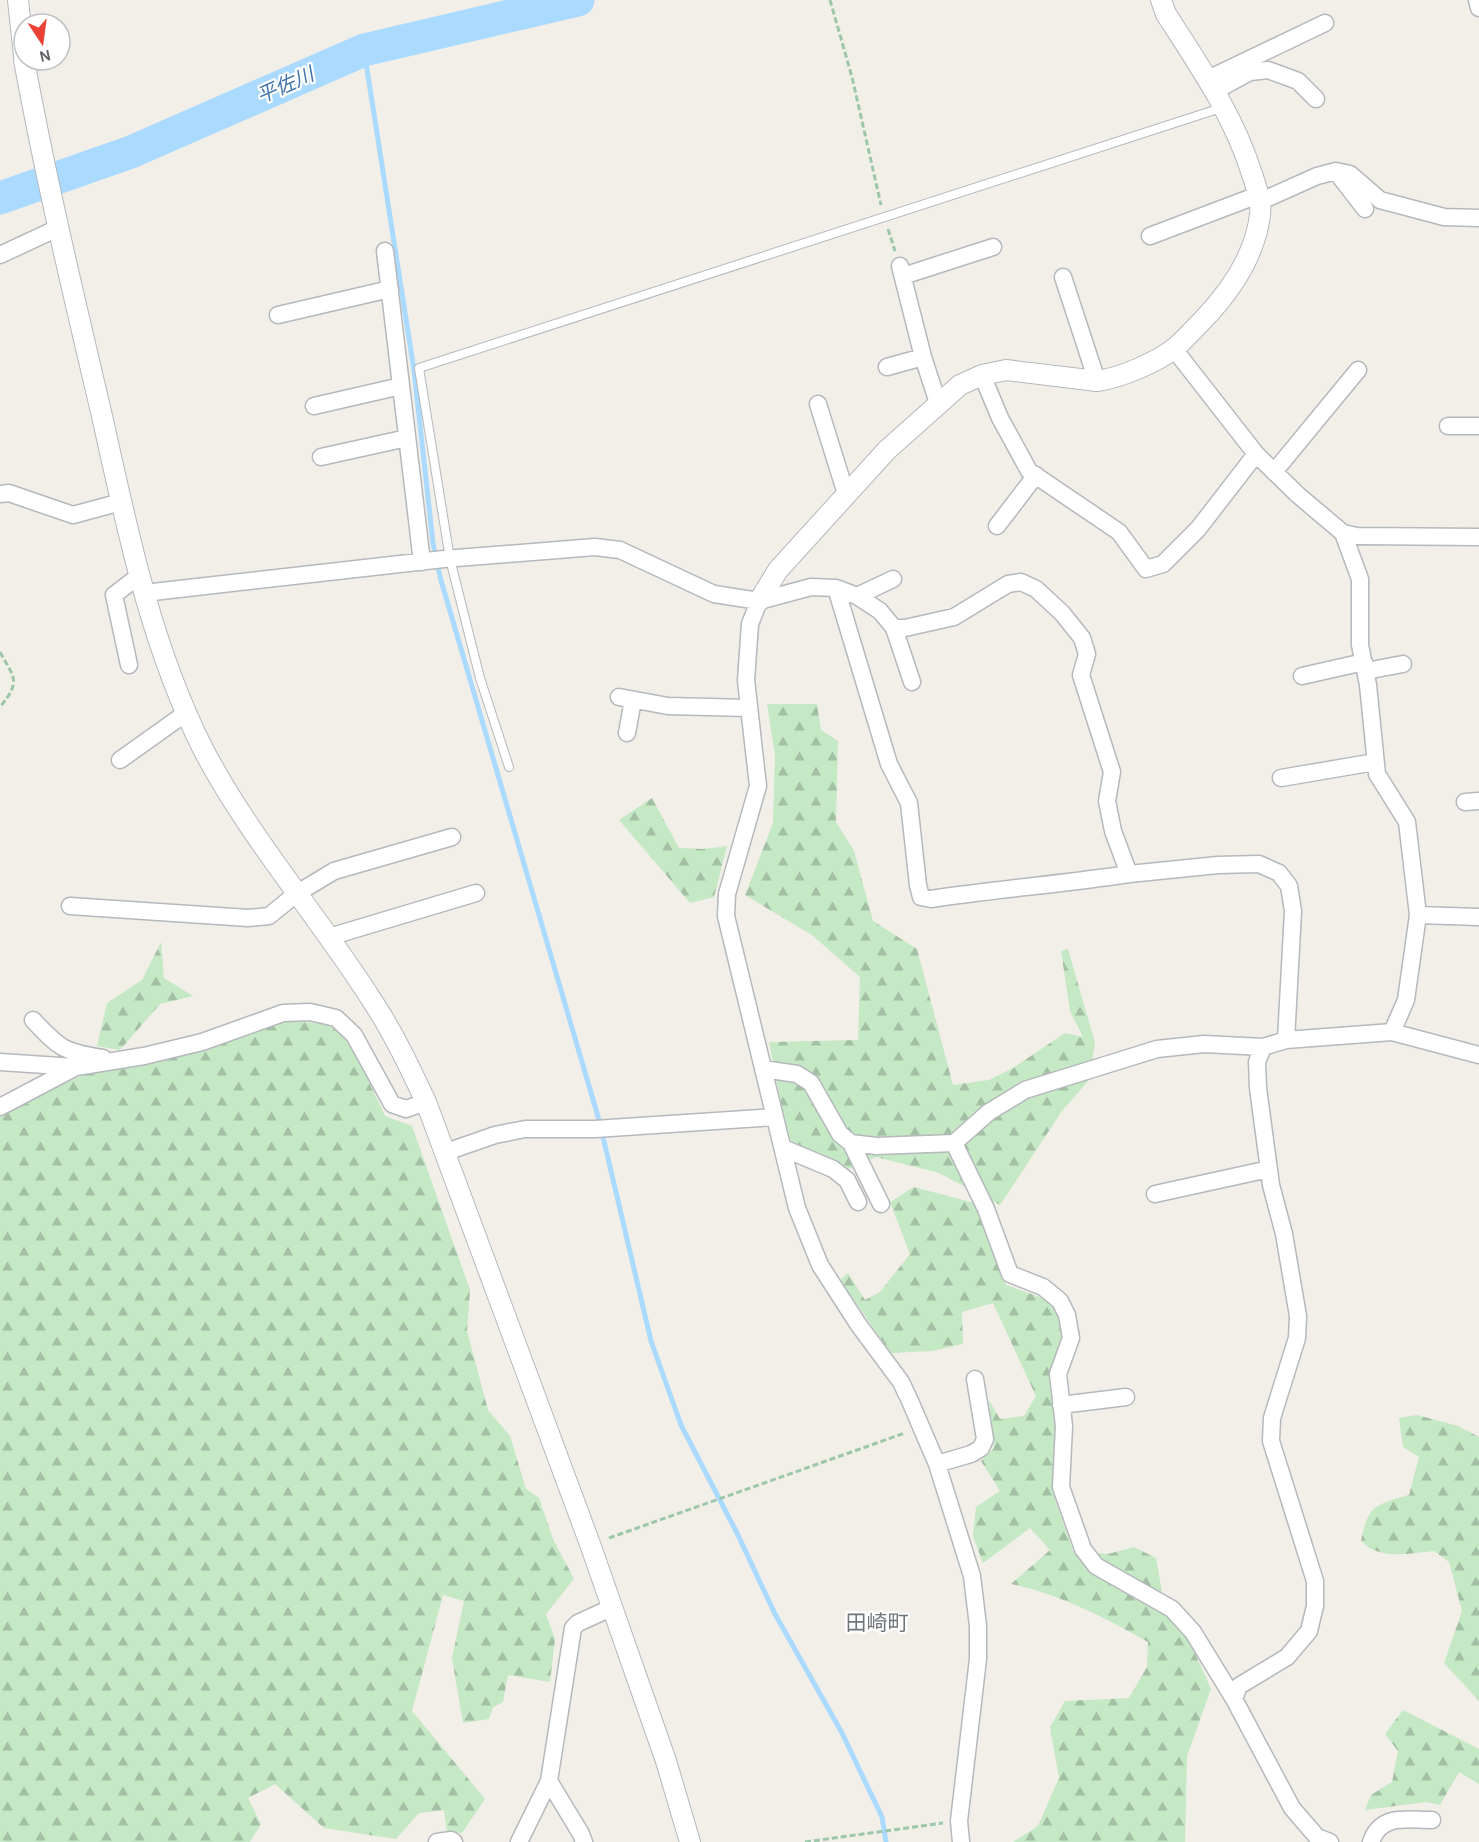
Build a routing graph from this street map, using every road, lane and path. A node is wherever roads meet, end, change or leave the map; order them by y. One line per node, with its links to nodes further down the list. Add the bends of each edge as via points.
1 (830, 0): 12 (path)
2 (1161, 0): 7 (street)
3 (1478, 0): 4 (street)
4 (1479, 8)
5 (1325, 23): 7 (street)
6 (27, 72): 14 (street)
7 (1216, 92): 8 (street, via 1250,72 1268,70 1298,81); 10 (street, via 1242,143); 12 (lane)
8 (1316, 99)
9 (1336, 171): 10 (street); 11 (street); 13 (street, via 1350,174 1380,200 1444,218)
10 (1259, 198): 15 (street); 23 (street, via 1261,213 1253,244 1232,286)
11 (1365, 209)
12 (884, 218): 19 (path); 46 (lane, via 419,368)
13 (1479, 218)
14 (57, 223): 18 (street); 42 (street)
15 (1150, 236)
16 (993, 247): 19 (street)
17 (385, 251): 21 (street)
18 (0, 255)
19 (902, 271): 24 (street)
20 (1063, 277): 28 (street)
21 (390, 289): 22 (street); 29 (street)
22 (278, 315)
23 (1174, 349): 28 (street, via 1134,371); 36 (street)
24 (923, 357): 25 (street); 30 (street)
25 (887, 368)
26 (1358, 370): 38 (street)
27 (982, 375): 28 (street, via 1006,370); 30 (street, via 960,385); 39 (street, via 1000,418 1029,471)
28 (1097, 381)
29 (401, 386): 32 (street); 35 (street)
30 (938, 403): 41 (street)
31 (818, 404): 41 (street)
32 (314, 406)
33 (1448, 426): 34 (street)
34 (1479, 426)
35 (407, 438): 37 (street); 46 (street)
36 (1256, 454): 38 (street); 39 (street, via 1198,529 1163,564 1146,568 1119,532)
37 (321, 457)
38 (1274, 472): 44 (street)
39 (1036, 475): 43 (street)
40 (0, 494): 42 (street, via 9,493 74,514)
41 (846, 494): 51 (street, via 778,570)
42 (121, 502): 48 (street)
43 (997, 526)
44 (1343, 533): 45 (street); 56 (street, via 1360,579 1360,645)
45 (1479, 537)
46 (436, 560): 48 (street); 51 (street, via 595,547 620,550 714,594); 65 (lane)
47 (893, 579): 50 (street)
48 (142, 584): 55 (street, via 114,595); 61 (street, via 164,659)
49 (836, 588): 50 (street); 51 (street, via 811,587); 68 (street, via 889,764 909,803 921,897 1068,884)
50 (857, 596): 52 (street, via 880,611)
51 (759, 601): 60 (street, via 750,624 746,680)
52 (894, 628): 58 (street); 68 (street, via 954,617 1008,584 1021,582 1036,589 1062,613 1082,638 1087,654 1081,675 1112,772 1107,801 1113,831)
53 (0, 652): 59 (path, via 15,678 12,692)
54 (1403, 664): 56 (street)
55 (129, 665)
56 (1365, 667): 57 (street); 64 (street)
57 (1302, 676)
58 (912, 682)
59 (0, 707)
60 (750, 708): 62 (street, via 668,706 626,698); 83 (street, via 758,786 727,894 726,916)
61 (186, 713): 63 (street); 70 (street, via 226,788)
62 (627, 733)
63 (120, 760)
64 (1375, 762): 66 (street); 72 (street, via 1377,774 1407,822)
65 (509, 767)
66 (1281, 778)
67 (452, 837): 70 (street, via 334,871)
68 (1130, 874): 77 (street, via 1259,864 1279,873 1289,886 1293,911)
69 (476, 893): 74 (street)
70 (296, 894): 71 (street, via 269,916 248,918); 74 (street)
71 (70, 906)
72 (1418, 915): 73 (street); 76 (street, via 1406,1000)
73 (1479, 917)
74 (329, 937): 84 (street, via 379,1011)
75 (33, 1020): 80 (street, via 54,1042 73,1053)
76 (1392, 1032): 77 (street); 79 (street)
77 (1286, 1040): 78 (street)
78 (1263, 1047): 88 (street, via 1204,1044 1157,1049 1025,1090 989,1112); 91 (street, via 1257,1062)
79 (1479, 1055)
80 (119, 1060): 82 (street); 84 (street, via 202,1042 283,1013 310,1012 336,1018 354,1035 392,1104 406,1109)
81 (0, 1062): 82 (street)
82 (76, 1067): 85 (street)
83 (763, 1069): 86 (street); 87 (street, via 797,1074 811,1083 840,1134)
84 (426, 1102): 90 (street)
85 (0, 1107)
86 (774, 1117): 89 (street); 90 (street, via 601,1129 525,1129)
87 (851, 1143): 88 (street); 94 (street)
88 (954, 1143): 97 (street, via 986,1209 1010,1274 1043,1287 1060,1301 1067,1315 1071,1338 1058,1374)
89 (783, 1148): 93 (street, via 833,1169 847,1180); 99 (street, via 797,1208 820,1265 901,1382)
90 (446, 1152): 101 (street)
91 (1269, 1169): 92 (street); 103 (street, via 1298,1317 1297,1338 1272,1418 1271,1442 1315,1581 1315,1606 1309,1631 1287,1657 1239,1686)
92 (1155, 1194)
93 (858, 1202)
94 (881, 1204)
95 (975, 1379): 100 (street, via 985,1439 981,1449)
96 (1126, 1397): 97 (street)
97 (1062, 1409): 98 (street); 103 (street, via 1061,1487 1083,1549 1096,1566 1172,1609 1193,1632)
98 (1111, 1409)
99 (921, 1428): 100 (street); 101 (path)
100 (937, 1464): 106 (street, via 972,1576 978,1626 978,1659)
101 (591, 1544): 102 (street)
102 (613, 1608): 104 (street, via 573,1628); 111 (street)
103 (1234, 1699): 114 (street, via 1292,1808 1317,1837)
104 (549, 1781): 109 (street); 110 (street)
105 (1432, 1820): 115 (street, via 1384,1822)
106 (959, 1821): 112 (path); 113 (street)
107 (437, 1842): 108 (street)
108 (454, 1842)
109 (519, 1842)
110 (584, 1842)
111 (690, 1842)
112 (805, 1842)
113 (961, 1842)
114 (1330, 1842)
115 (1371, 1842)

